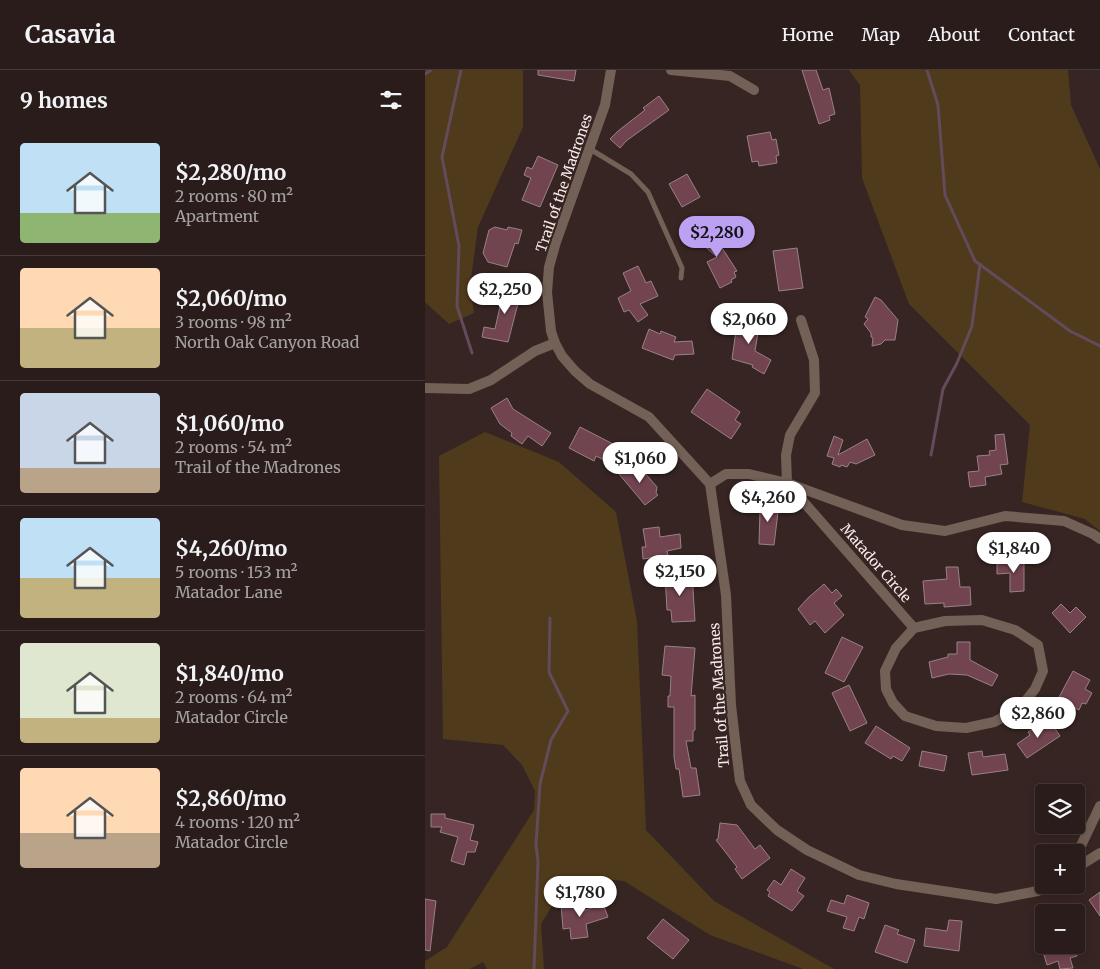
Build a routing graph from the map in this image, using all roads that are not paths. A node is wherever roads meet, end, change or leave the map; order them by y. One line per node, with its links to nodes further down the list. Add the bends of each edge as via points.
1 (611, 70): 4 (street, Trail of the Madrones, via 605,105)
2 (671, 70): 3 (street, via 730,76)
3 (754, 90)
4 (590, 149): 5 (lane, via 631,174 648,192 682,268); 7 (street, Trail of the Madrones, via 549,267 548,314)
5 (681, 278)
6 (801, 320): 9 (street, via 814,360 815,393 790,435 786,455)
7 (555, 342): 8 (street, via 491,380 469,389); 10 (street, Trail of the Madrones, via 562,356 590,384 649,417)
8 (425, 388)
9 (787, 483): 10 (street, via 749,474 726,474); 11 (street, via 902,525 945,532 1005,516 1064,521); 12 (street, Matador Circle)
10 (710, 484): 17 (street, Trail of the Madrones, via 726,595 731,705 740,781 751,805 777,830 807,850 859,875 996,899)
11 (1100, 539)
12 (914, 628): 12 (street, via 896,648 885,671 886,689 893,703 912,719 936,726 966,728 994,722 1019,708 1035,689 1043,671 1038,645 1015,630 982,620 945,621)
13 (1100, 806): 14 (street)
14 (1082, 844)
15 (1100, 853): 16 (street)
16 (1085, 862)
17 (1035, 892)

